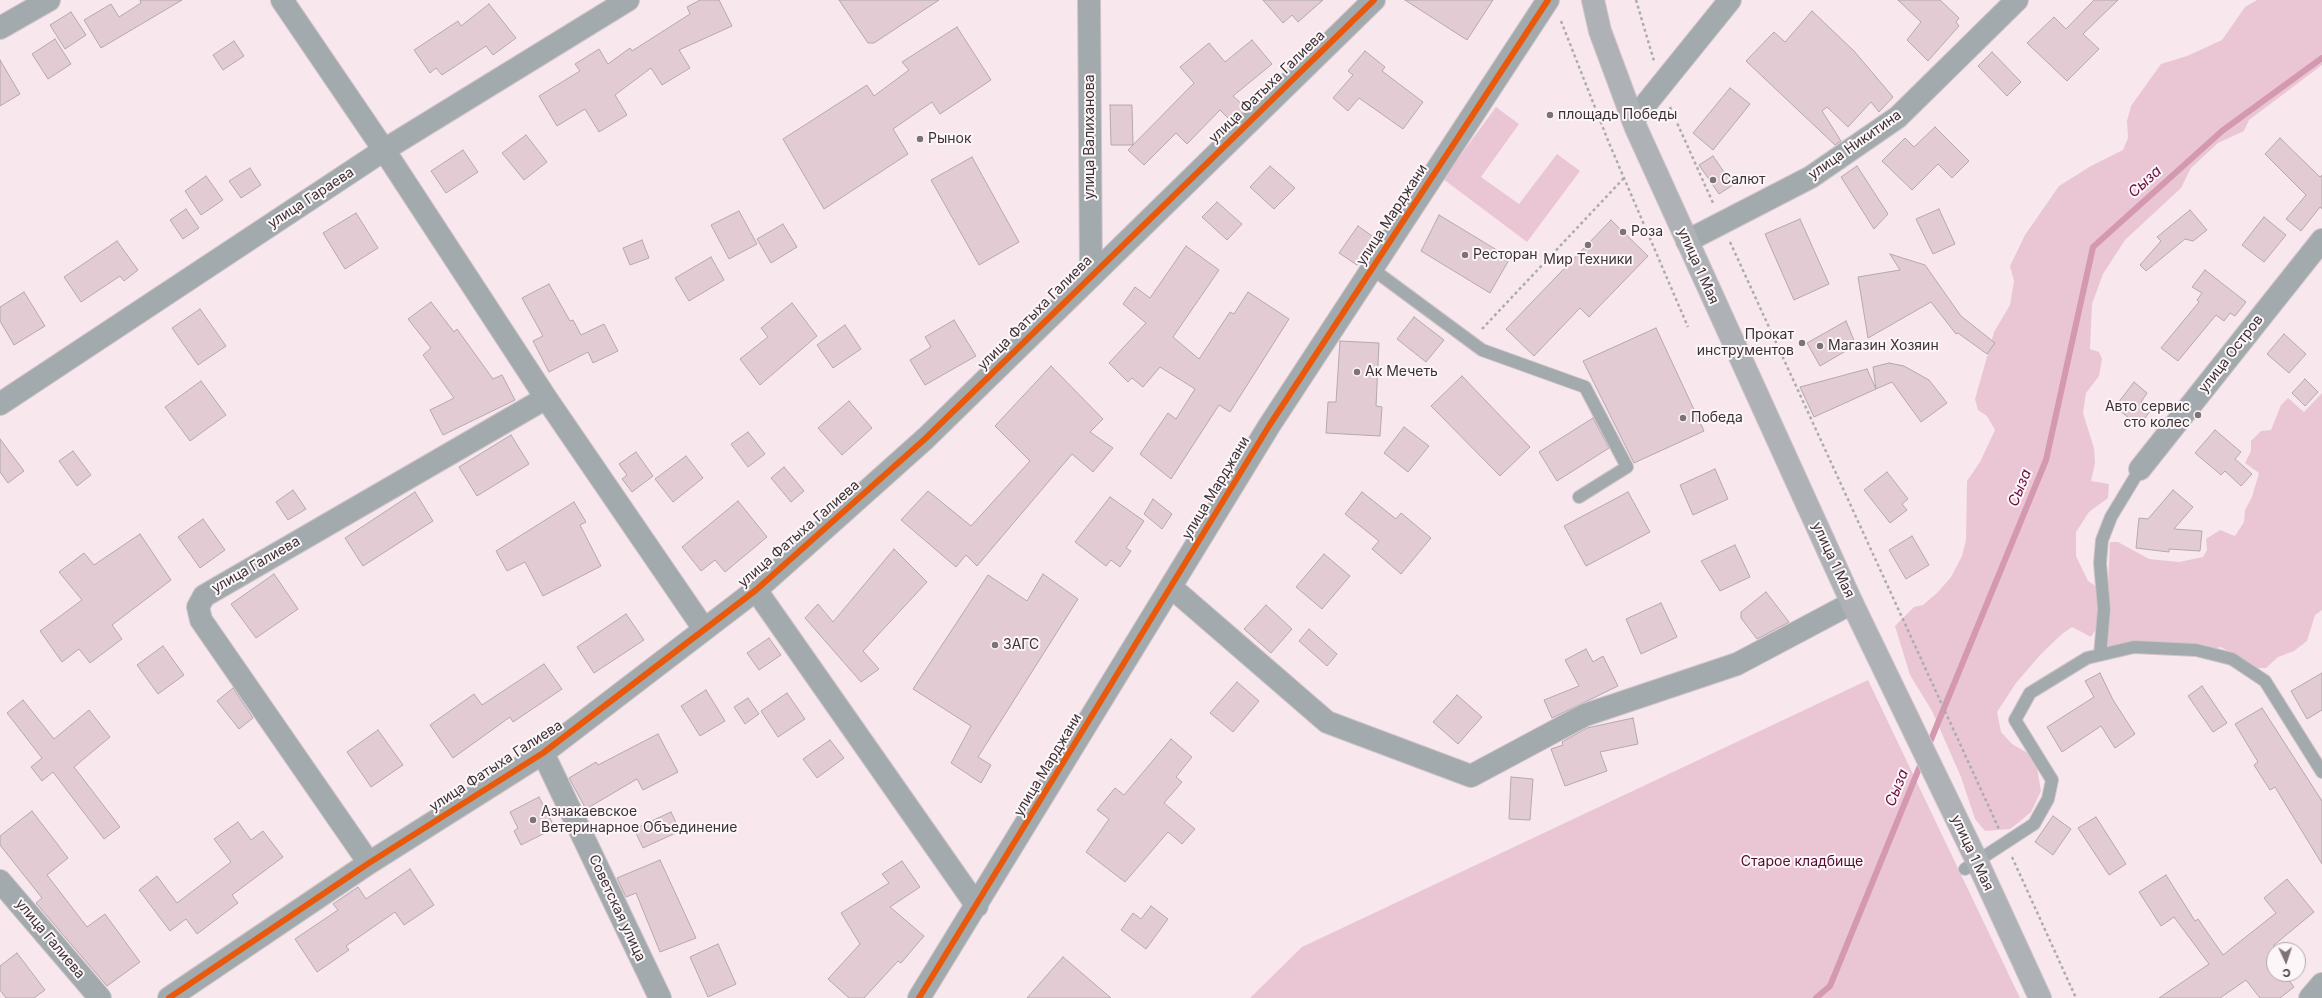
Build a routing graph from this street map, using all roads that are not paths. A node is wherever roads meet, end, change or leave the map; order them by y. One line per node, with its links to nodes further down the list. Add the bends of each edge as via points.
1 (49, 0): 10 (street)
2 (282, 0): 12 (street)
3 (628, 0): 12 (street, улица Гараева)
4 (1090, 0): 16 (street, улица Валиханова)
5 (1374, 0): 16 (street, улица Фатыха Галиева)
6 (1593, 0): 11 (main road, улица 1 Мая, via 1600,31)
7 (1730, 0): 11 (street)
8 (2017, 0): 14 (street, улица Никитина, via 1898,117 1811,177)
9 (1553, 7): 15 (street, улица Марджани)
10 (0, 28)
11 (1633, 120): 14 (main road, улица 1 Мая)
12 (384, 150): 17 (street); 18 (street, улица Гараева)
13 (2322, 240): 19 (street, улица Остров)
14 (1687, 241): 23 (main road, улица 1 Мая)
15 (1371, 268): 20 (lane, via 1482,350 1585,386 1627,467); 21 (street, улица Марджани, via 1269,426)
16 (1091, 274): 22 (street, улица Фатыха Галиева, via 926,438)
17 (546, 398): 24 (street); 28 (street, улица Галиева, via 204,596 198,607 201,620)
18 (0, 404)
19 (2140, 468): 25 (lane, via 2111,517 2102,540 2100,563 2104,609)
20 (1579, 497)
21 (1170, 587): 23 (street, via 1327,722 1471,776 1585,715 1737,664); 31 (street, улица Марджани)
22 (756, 590): 24 (street, улица Фатыха Галиева); 31 (street)
23 (1852, 603): 29 (main road, улица 1 Мая)
24 (704, 630): 26 (street, улица Фатыха Галиева)
25 (2100, 655): 27 (lane, via 2134,646 2196,650 2232,659 2265,681); 29 (lane, via 2087,658 2030,693 2015,720 2052,780 2048,799 2034,824)
26 (543, 753): 28 (street, улица Фатыха Галиева); 35 (street, Советская улица)
27 (2322, 772)
28 (369, 863): 34 (street, улица Фатыха Галиева)
29 (1971, 865): 37 (main road, улица 1 Мая)
30 (0, 881): 33 (street, улица Галиева)
31 (977, 906): 36 (street, улица Марджани)
32 (2322, 984): 38 (street)
33 (100, 998)
34 (169, 998)
35 (660, 998)
36 (919, 998)
37 (2040, 998)
38 (2310, 998)

